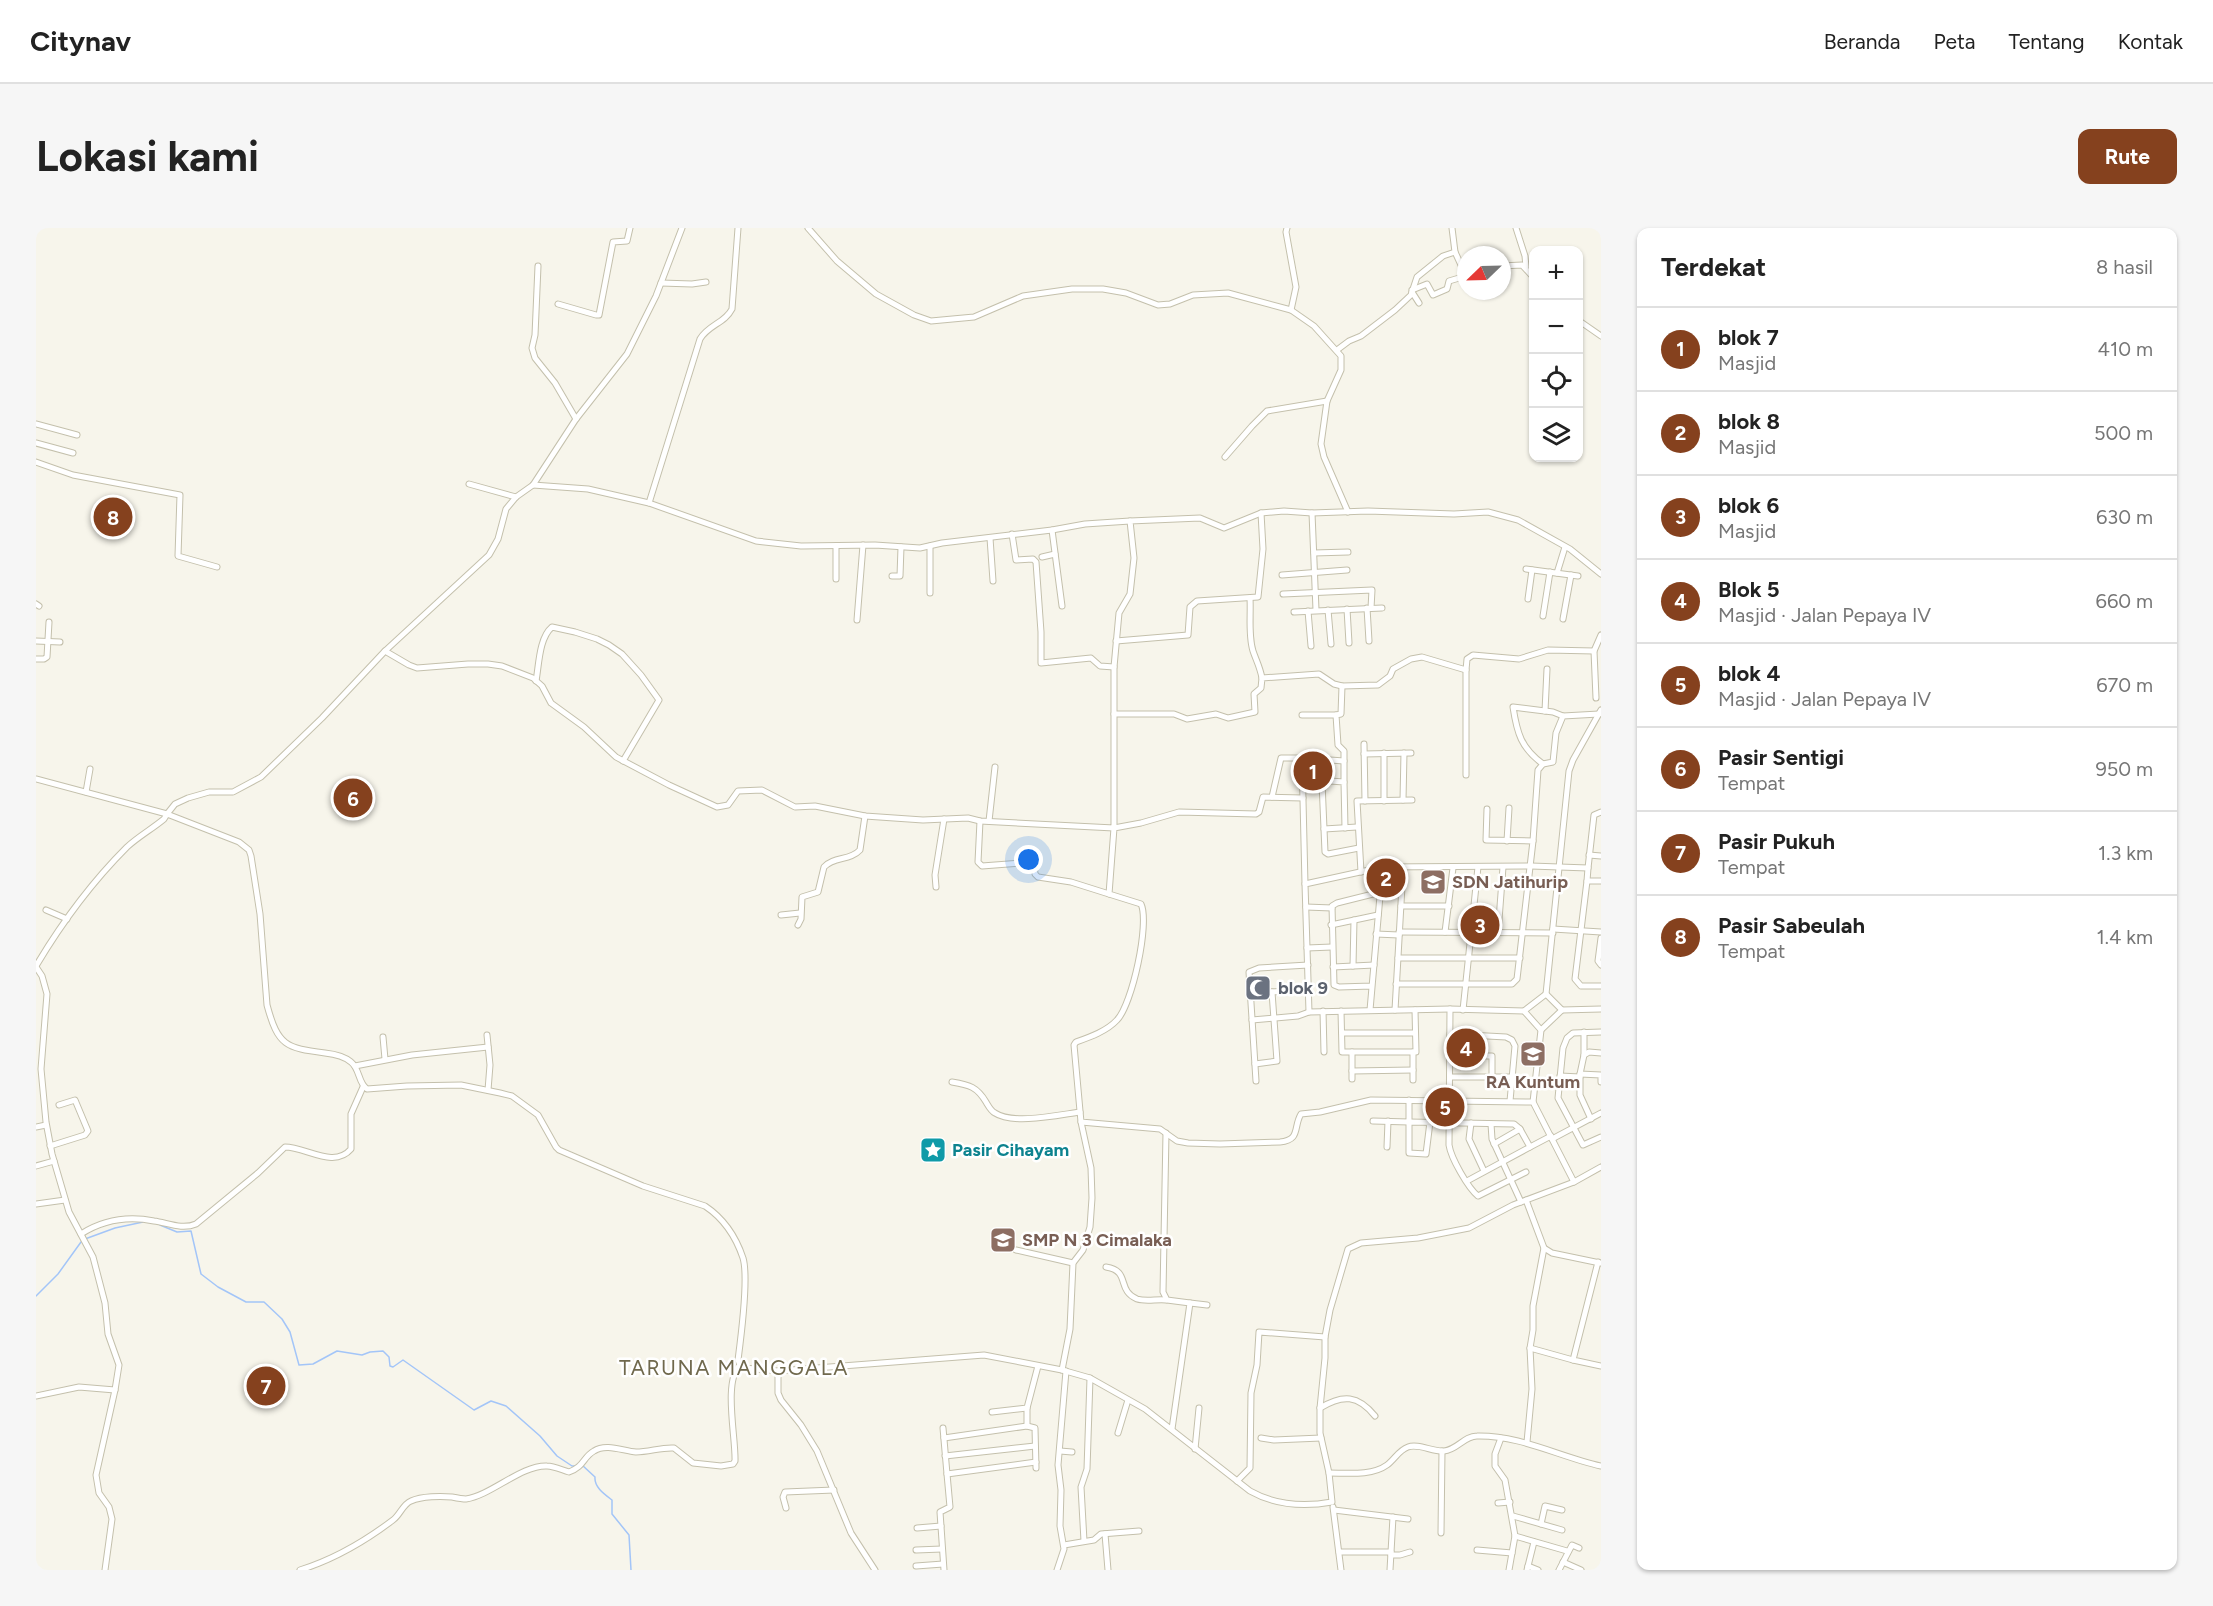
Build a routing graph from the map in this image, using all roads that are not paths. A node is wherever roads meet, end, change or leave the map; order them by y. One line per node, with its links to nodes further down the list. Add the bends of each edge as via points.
1 (630, 228): 19 (street, via 627,241 613,242 599,315)
2 (682, 228): 16 (street)
3 (738, 228): 35 (street, via 732,309 700,339)
4 (808, 228): 20 (street, via 837,261 876,294 931,321 974,317 1023,296 1072,289 1126,293 1158,305 1193,295 1228,293)
5 (1287, 228): 20 (street, via 1296,287)
6 (1452, 228): 8 (street)
7 (1516, 228): 12 (street)
8 (1455, 252): 9 (street); 17 (street, via 1420,274)
9 (1457, 256)
10 (538, 266): 25 (street, via 532,348)
11 (1511, 266): 12 (street)
12 (1526, 267): 13 (street)
13 (1529, 272)
14 (1457, 279): 17 (street, via 1433,295 1427,284)
15 (706, 282): 16 (street)
16 (661, 283): 25 (street, via 627,354)
17 (1412, 291): 18 (street); 23 (street, via 1395,310)
18 (1419, 303)
19 (558, 304)
20 (1291, 310): 23 (street)
21 (1583, 323): 22 (street)
22 (1601, 336)
23 (1337, 350): 24 (street, via 1341,370)
24 (1327, 400): 30 (street, via 1267,411); 36 (street, via 1322,448)
25 (576, 419): 33 (street)
26 (36, 424): 27 (street)
27 (78, 435)
28 (36, 443): 29 (street)
29 (73, 453)
30 (1225, 457)
31 (36, 462): 52 (street, via 73,475 180,495 178,556)
32 (469, 484): 34 (street)
33 (533, 485): 34 (street); 35 (street, via 588,489)
34 (516, 497): 90 (street, via 506,509 489,555)
35 (649, 502): 44 (street, via 756,541)
36 (1348, 512): 38 (street); 47 (street, via 1495,513 1518,520)
37 (1261, 513): 38 (street); 39 (street, via 1224,528 1200,518); 67 (street, via 1259,596)
38 (1312, 513): 49 (street)
39 (1130, 521): 40 (street); 84 (street, via 1134,558 1130,594 1119,613)
40 (1052, 530): 41 (street); 50 (street)
41 (1012, 534): 42 (street); 93 (street, via 1016,560 1036,562 1041,663 1091,658 1100,666)
42 (990, 538): 45 (street); 63 (street)
43 (863, 545): 44 (street); 46 (street); 79 (street)
44 (836, 546): 62 (street)
45 (930, 546): 46 (street); 65 (street)
46 (901, 547): 60 (street, via 900,576)
47 (1565, 547): 56 (street); 57 (street)
48 (1348, 552): 49 (street)
49 (1314, 553): 54 (street)
50 (1055, 554): 51 (street); 69 (street)
51 (1042, 557)
52 (217, 567)
53 (1347, 570): 54 (street)
54 (1315, 572): 58 (street); 64 (street)
55 (1550, 572): 56 (street); 68 (street, via 1529,569); 77 (street)
56 (1557, 573): 59 (street)
57 (1601, 574)
58 (1282, 575)
59 (1570, 575): 61 (street); 78 (street)
60 (892, 576)
61 (1578, 576)
62 (836, 579)
63 (993, 580)
64 (1315, 592): 66 (street); 70 (street, via 1372,590); 73 (street)
65 (930, 593)
66 (1283, 594)
67 (1250, 598): 84 (street, via 1194,602 1190,607 1188,634); 96 (street, via 1253,651)
68 (1528, 599)
69 (1062, 606)
70 (1369, 608): 71 (street); 72 (street); 85 (street)
71 (1382, 608)
72 (1347, 609): 74 (street); 87 (street)
73 (1316, 610): 74 (street); 75 (street)
74 (1328, 610): 88 (street)
75 (1308, 611): 76 (street); 89 (street)
76 (1294, 612)
77 (1543, 616)
78 (1563, 619)
79 (857, 620)
80 (49, 622): 83 (street)
81 (1601, 635): 91 (street)
82 (36, 640): 83 (street)
83 (47, 641): 86 (street); 92 (street, via 46,657)
84 (1116, 641): 93 (street)
85 (1369, 641)
86 (60, 642)
87 (1349, 642)
88 (1331, 644)
89 (1311, 646)
90 (385, 651): 97 (street, via 417,668 488,664); 133 (street, via 261,777 233,792 209,792 188,798 175,804)
91 (1594, 651): 95 (street, via 1548,650 1512,660 1473,655 1467,659); 99 (street)
92 (36, 659)
93 (1114, 667): 102 (street)
94 (1547, 669): 100 (street)
95 (1466, 670): 98 (street, via 1415,657 1394,669 1378,685); 116 (street)
96 (1262, 678): 98 (street, via 1319,674); 102 (street, via 1261,688 1254,694 1253,714 1187,719 1174,714)
97 (536, 681): 111 (street, via 551,703); 111 (street, via 540,654 552,627 597,639 622,654 658,700)
98 (1342, 686): 104 (street, via 1342,712)
99 (1596, 698)
100 (1545, 711): 105 (street); 113 (street, via 1513,707 1524,746)
101 (1600, 713): 105 (street); 151 (street, via 1570,766)
102 (1114, 714): 139 (street)
103 (1302, 715): 104 (street)
104 (1336, 715): 112 (street, via 1337,743 1344,751)
105 (1563, 716): 113 (street, via 1556,733 1553,762)
106 (1364, 744): 108 (street)
107 (1384, 753): 108 (street); 124 (street, via 1408,753); 129 (street)
108 (1364, 754): 128 (street)
109 (1302, 758): 110 (street); 118 (street); 122 (street, via 1281,758)
110 (1321, 759): 112 (street); 119 (street)
111 (623, 761): 134 (street, via 717,807 728,805 738,791 762,790 795,807 815,806)
112 (1344, 761): 120 (street)
113 (1543, 764): 143 (street, via 1538,770)
114 (995, 767): 137 (street)
115 (90, 769): 121 (street)
116 (1466, 776)
117 (36, 779): 121 (street)
118 (1302, 779): 119 (street); 123 (street)
119 (1322, 780): 120 (street); 141 (street)
120 (1344, 782): 126 (street)
121 (86, 792): 133 (street)
122 (1272, 796): 123 (street); 139 (street, via 1263,796 1256,814 1179,812)
123 (1304, 798): 157 (street)
124 (1403, 800): 125 (street); 129 (street)
125 (1412, 800)
126 (1345, 801): 127 (street); 140 (street)
127 (1357, 801): 128 (street); 138 (street)
128 (1365, 801): 129 (street)
129 (1384, 801)
130 (1509, 808): 142 (street)
131 (1487, 809): 142 (street, via 1486,840)
132 (1601, 812): 145 (street, via 1594,815)
133 (167, 814): 168 (street, via 126,849); 233 (street, via 239,842 249,850 260,914 267,1005 276,1029 294,1048 337,1054)
134 (865, 816): 135 (street); 165 (street, via 860,850 827,863 818,892 802,897)
135 (944, 819): 136 (street); 158 (street)
136 (980, 821): 137 (street); 159 (street, via 978,862 982,866 1034,862 1038,877)
137 (989, 821): 139 (street)
138 (1357, 827): 140 (street); 144 (street)
139 (1114, 828): 159 (street)
140 (1345, 828): 141 (street)
141 (1324, 830): 144 (street, via 1326,853)
142 (1507, 841): 143 (street)
143 (1533, 841): 147 (street)
144 (1359, 848): 154 (street)
145 (1589, 855): 146 (street); 153 (street)
146 (1601, 856)
147 (1531, 866): 150 (street); 151 (street); 178 (street)
148 (1453, 867): 149 (street); 152 (street); 161 (street)
149 (1478, 867): 150 (street); 176 (street)
150 (1503, 867): 177 (street)
151 (1559, 867): 153 (street); 173 (street)
152 (1403, 868): 154 (street); 160 (street)
153 (1588, 868): 155 (street)
154 (1361, 872): 157 (street)
155 (1587, 881): 156 (street); 172 (street)
156 (1601, 882)
157 (1305, 884): 162 (street)
158 (936, 887)
159 (1109, 894): 254 (street, via 1141,904 1142,940 1119,1018 1074,1045)
160 (1401, 906): 161 (street); 180 (street)
161 (1449, 906): 174 (street)
162 (1306, 908): 163 (street); 183 (street)
163 (1332, 908): 167 (street, via 1337,903 1377,893); 171 (street)
164 (46, 910): 168 (street)
165 (800, 913): 166 (street); 170 (street)
166 (781, 915)
167 (1378, 915): 169 (street); 179 (street)
168 (67, 919): 191 (street)
169 (1354, 920): 171 (street); 190 (street)
170 (798, 925)
171 (1331, 925): 182 (street)
172 (1582, 930): 173 (street); 175 (street); 196 (street, via 1575,979 1583,987)
173 (1553, 931): 178 (street); 200 (street)
174 (1445, 932): 176 (street); 180 (street)
175 (1601, 932)
176 (1471, 933): 177 (street); 185 (street)
177 (1498, 933): 178 (street)
178 (1523, 933): 186 (street)
179 (1376, 934): 180 (street); 188 (street)
180 (1399, 934): 184 (street)
181 (1601, 938): 189 (street)
182 (1332, 947): 183 (street); 192 (street)
183 (1307, 948): 187 (street)
184 (1398, 958): 185 (street); 193 (street)
185 (1468, 958): 186 (street); 194 (street)
186 (1520, 958): 194 (street, via 1517,979 1512,984)
187 (1308, 965): 197 (street); 199 (street, via 1251,969)
188 (1374, 965): 190 (street); 195 (street)
189 (1601, 965)
190 (1353, 966): 192 (street)
191 (36, 967): 265 (street, via 47,994 40,1069)
192 (1333, 967): 195 (street, via 1336,986)
193 (1396, 984): 194 (street); 203 (street)
194 (1466, 984): 205 (street)
195 (1372, 986): 202 (street)
196 (1601, 986)
197 (1309, 990): 198 (street); 211 (street)
198 (1272, 992): 199 (street); 212 (street)
199 (1250, 993): 213 (street)
200 (1546, 994): 206 (street); 210 (street)
201 (1450, 1009): 204 (street); 205 (street); 219 (street)
202 (1370, 1010): 203 (street); 209 (street)
203 (1395, 1010): 204 (street)
204 (1415, 1010): 218 (street)
205 (1463, 1010): 210 (street)
206 (1562, 1010): 207 (street); 214 (street)
207 (1601, 1010)
208 (1323, 1011): 209 (street); 211 (street); 224 (street)
209 (1341, 1011): 217 (street)
210 (1524, 1011): 214 (street)
211 (1310, 1012): 212 (street)
212 (1275, 1018): 213 (street); 232 (street, via 1277,1061)
213 (1252, 1020): 232 (street)
214 (1541, 1030): 252 (street)
215 (1584, 1032): 216 (street); 228 (street); 237 (street, via 1574,1033 1564,1042)
216 (1601, 1032)
217 (1342, 1033): 218 (street); 225 (street, via 1342,1052)
218 (1415, 1033): 226 (street)
219 (1450, 1034): 221 (street); 229 (street)
220 (487, 1035): 223 (street)
221 (1473, 1035): 230 (street); 241 (street, via 1512,1040)
222 (383, 1037): 231 (street)
223 (488, 1047): 231 (street); 248 (street)
224 (1324, 1052)
225 (1352, 1052): 226 (street); 235 (street)
226 (1413, 1052): 234 (street)
227 (1601, 1053): 228 (street)
228 (1584, 1055): 238 (street)
229 (1450, 1056): 230 (street); 239 (street)
230 (1473, 1056): 240 (street, via 1492,1056)
231 (385, 1059): 233 (street)
232 (1254, 1064): 244 (street)
233 (355, 1066): 247 (street)
234 (1413, 1070): 235 (street); 243 (street)
235 (1352, 1071): 242 (street)
236 (1601, 1075): 238 (street); 246 (street)
237 (1560, 1076): 238 (street); 267 (street, via 1558,1098)
238 (1580, 1076): 256 (street, via 1580,1095)
239 (1450, 1077): 240 (street); 250 (street)
240 (1492, 1077): 241 (street)
241 (1512, 1077): 251 (street)
242 (1352, 1079)
243 (1413, 1080)
244 (1256, 1081)
245 (952, 1082): 254 (street, via 974,1086 992,1111 1004,1118)
246 (1601, 1082)
247 (363, 1087): 248 (street, via 372,1090 461,1085); 288 (street, via 351,1114 351,1149 341,1157 285,1147 192,1226 134,1218 107,1222)
248 (488, 1090): 300 (street, via 512,1096 538,1115 560,1150 643,1186 705,1206 717,1215 732,1235 744,1264)
249 (1409, 1100): 250 (street); 260 (street); 269 (street, via 1371,1100 1301,1113 1294,1136 1288,1141 1188,1143 1177,1141)
250 (1450, 1100): 251 (street); 262 (street)
251 (1510, 1101): 252 (street)
252 (1533, 1102): 271 (street)
253 (59, 1105): 273 (street, via 75,1100 88,1131)
254 (1080, 1112): 259 (street)
255 (1601, 1113): 256 (street)
256 (1591, 1119): 267 (street)
257 (1373, 1121): 258 (street)
258 (1388, 1121): 260 (street); 274 (street)
259 (1081, 1122): 269 (street); 291 (street, via 1090,1168 1090,1227 1083,1250)
260 (1409, 1122): 261 (street); 261 (street, via 1408,1152 1425,1155)
261 (1430, 1122): 262 (street)
262 (1450, 1123): 263 (street); 283 (street, via 1450,1150)
263 (1471, 1123): 264 (street); 280 (street, via 1469,1139)
264 (1491, 1124): 268 (street, via 1514,1124); 272 (street)
265 (46, 1125): 266 (street); 273 (street)
266 (36, 1127)
267 (1573, 1128): 270 (street, via 1583,1145); 271 (street)
268 (1520, 1129): 272 (street); 275 (street)
269 (1166, 1132): 294 (street, via 1162,1290)
270 (1601, 1137)
271 (1552, 1138): 275 (street); 284 (street)
272 (1494, 1144): 277 (street)
273 (50, 1146): 276 (street)
274 (1387, 1147)
275 (1530, 1147): 277 (street)
276 (54, 1161): 278 (street); 285 (street)
277 (1502, 1162): 280 (street); 282 (street)
278 (36, 1166)
279 (1601, 1167): 284 (street)
280 (1484, 1171): 283 (street)
281 (1526, 1172): 282 (street)
282 (1511, 1180): 283 (street, via 1480,1196); 286 (street)
283 (1467, 1181)
284 (1574, 1182): 286 (street)
285 (65, 1200): 287 (street); 288 (street)
286 (1524, 1201): 289 (street); 297 (street, via 1469,1228 1361,1243 1348,1249)
287 (36, 1204)
288 (82, 1235): 306 (street, via 105,1303 108,1334 119,1365)
289 (1544, 1248): 292 (street); 298 (street, via 1534,1295)
290 (1016, 1250): 291 (street)
291 (1072, 1263): 303 (street)
292 (1600, 1263): 299 (street)
293 (1106, 1267): 294 (street, via 1119,1272 1124,1287 1139,1300)
294 (1167, 1300): 295 (street)
295 (1190, 1302): 296 (street); 316 (street)
296 (1207, 1305)
297 (1325, 1337): 311 (street); 332 (street, via 1259,1332 1251,1393 1250,1468)
298 (1530, 1348): 299 (street); 322 (street, via 1532,1389)
299 (1573, 1360): 302 (street)
300 (740, 1365): 304 (street, via 748,1370); 368 (street, via 731,1390 733,1464 693,1463 678,1450 669,1448 637,1452 598,1449 579,1468 569,1472 538,1467 465,1499 412,1500 399,1516 371,1536 325,1562)
301 (1038, 1366): 303 (street); 304 (street, via 984,1355); 309 (street)
302 (1601, 1366)
303 (1064, 1370): 305 (street); 325 (street)
304 (778, 1371): 333 (street, via 781,1400 807,1433)
305 (1090, 1378): 308 (street); 351 (street, via 1087,1469 1081,1487)
306 (115, 1390): 307 (street, via 79,1387); 367 (street, via 96,1474 99,1493 112,1519)
307 (36, 1396)
308 (1128, 1400): 316 (street); 317 (street)
309 (1027, 1408): 312 (street); 314 (street)
310 (1199, 1408): 324 (street)
311 (1320, 1408): 313 (street, via 1336,1399 1359,1400); 320 (street)
312 (992, 1412)
313 (1375, 1416)
314 (1027, 1426): 318 (street); 323 (street, via 1035,1428)
315 (943, 1428): 318 (street)
316 (1172, 1429): 324 (street)
317 (1118, 1433)
318 (944, 1438): 328 (street)
319 (1261, 1438): 320 (street)
320 (1322, 1438): 330 (street)
321 (1500, 1438): 322 (street); 326 (street, via 1472,1437 1452,1450); 335 (street, via 1496,1466 1505,1480)
322 (1527, 1442): 329 (street)
323 (1035, 1446): 328 (street); 331 (street, via 1036,1465)
324 (1195, 1449): 332 (street)
325 (1060, 1451): 327 (street); 353 (street, via 1060,1526)
326 (1442, 1451): 330 (street, via 1412,1446 1380,1469); 348 (street)
327 (1072, 1452)
328 (945, 1456): 331 (street)
329 (1601, 1466)
330 (1329, 1473): 334 (street)
331 (947, 1474): 344 (street, via 950,1507 940,1512)
332 (1237, 1481): 334 (street, via 1266,1500)
333 (834, 1490): 337 (street, via 785,1492); 369 (street, via 851,1533)
334 (1332, 1502): 338 (street)
335 (1510, 1502): 336 (street); 340 (street)
336 (1498, 1503)
337 (786, 1508)
338 (1334, 1510): 341 (street); 359 (street)
339 (1562, 1510): 343 (street, via 1545,1506)
340 (1513, 1515): 343 (street); 350 (street)
341 (1393, 1517): 342 (street); 361 (street)
342 (1408, 1519)
343 (1541, 1524): 346 (street)
344 (941, 1526): 345 (street); 355 (street)
345 (917, 1528)
346 (1562, 1530)
347 (1139, 1531): 349 (street)
348 (1441, 1533)
349 (1105, 1534): 351 (street); 371 (street)
350 (1515, 1536): 352 (street); 362 (street)
351 (1084, 1541): 353 (street)
352 (1534, 1542): 358 (street); 366 (street)
353 (1064, 1545): 370 (street)
354 (1580, 1548): 358 (street, via 1573,1545)
355 (942, 1549): 356 (street); 365 (street)
356 (916, 1550)
357 (1477, 1550): 362 (street)
358 (1567, 1551): 363 (street)
359 (1339, 1552): 361 (street); 372 (street)
360 (1410, 1552): 361 (street)
361 (1391, 1553): 373 (street)
362 (1512, 1553): 374 (street)
363 (1563, 1562): 376 (street); 377 (street)
364 (916, 1566): 365 (street)
365 (943, 1567)
366 (1527, 1568): 375 (street)
367 (105, 1570)
368 (300, 1570)
369 (875, 1570)
370 (1057, 1570)
371 (1108, 1570)
372 (1341, 1570)
373 (1390, 1570)
374 (1509, 1570)
375 (1538, 1570)
376 (1559, 1570)
377 (1581, 1570)

